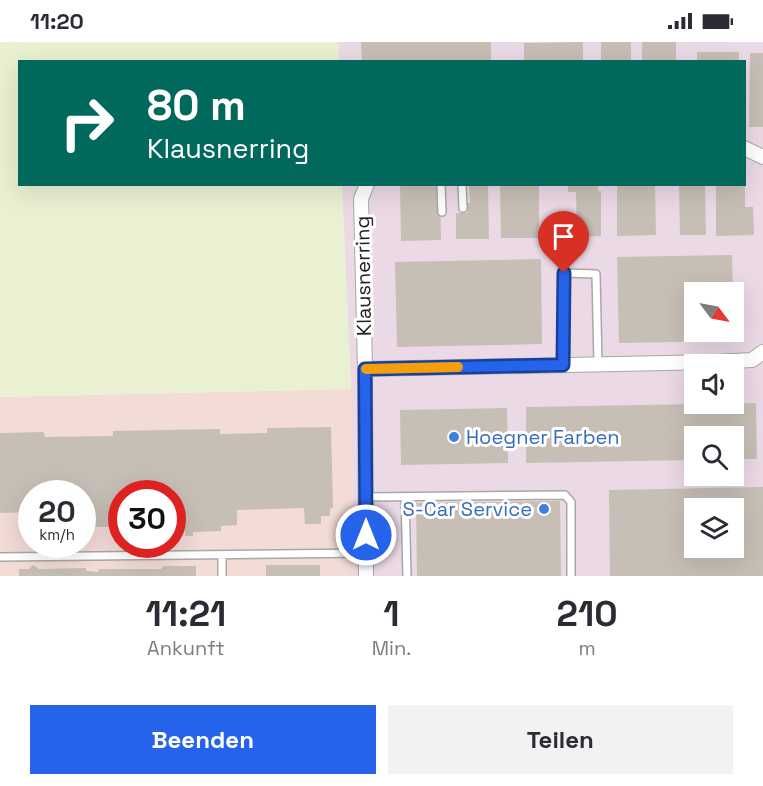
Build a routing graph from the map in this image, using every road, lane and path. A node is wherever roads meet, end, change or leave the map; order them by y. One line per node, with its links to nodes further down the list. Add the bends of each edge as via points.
1 (746, 149): 2 (street)
2 (763, 157)
3 (366, 186): 11 (street, Klausnerring, via 361,199)
4 (441, 186): 7 (lane)
5 (462, 186): 6 (lane)
6 (463, 208)
7 (442, 212)
8 (763, 352): 9 (street, via 752,360)
9 (598, 364): 10 (street); 10 (lane, via 596,274 564,273)
10 (563, 365): 11 (street)
11 (365, 369): 12 (street, Klausnerring)
12 (366, 497): 13 (lane); 14 (street, Klausnerring)
13 (405, 497): 19 (lane); 20 (lane, via 565,495 571,502)
14 (366, 553): 15 (lane); 18 (street, Klausnerring)
15 (222, 555): 16 (lane); 17 (lane)
16 (0, 557)
17 (222, 576)
18 (366, 576)
19 (407, 576)
20 (571, 576)

